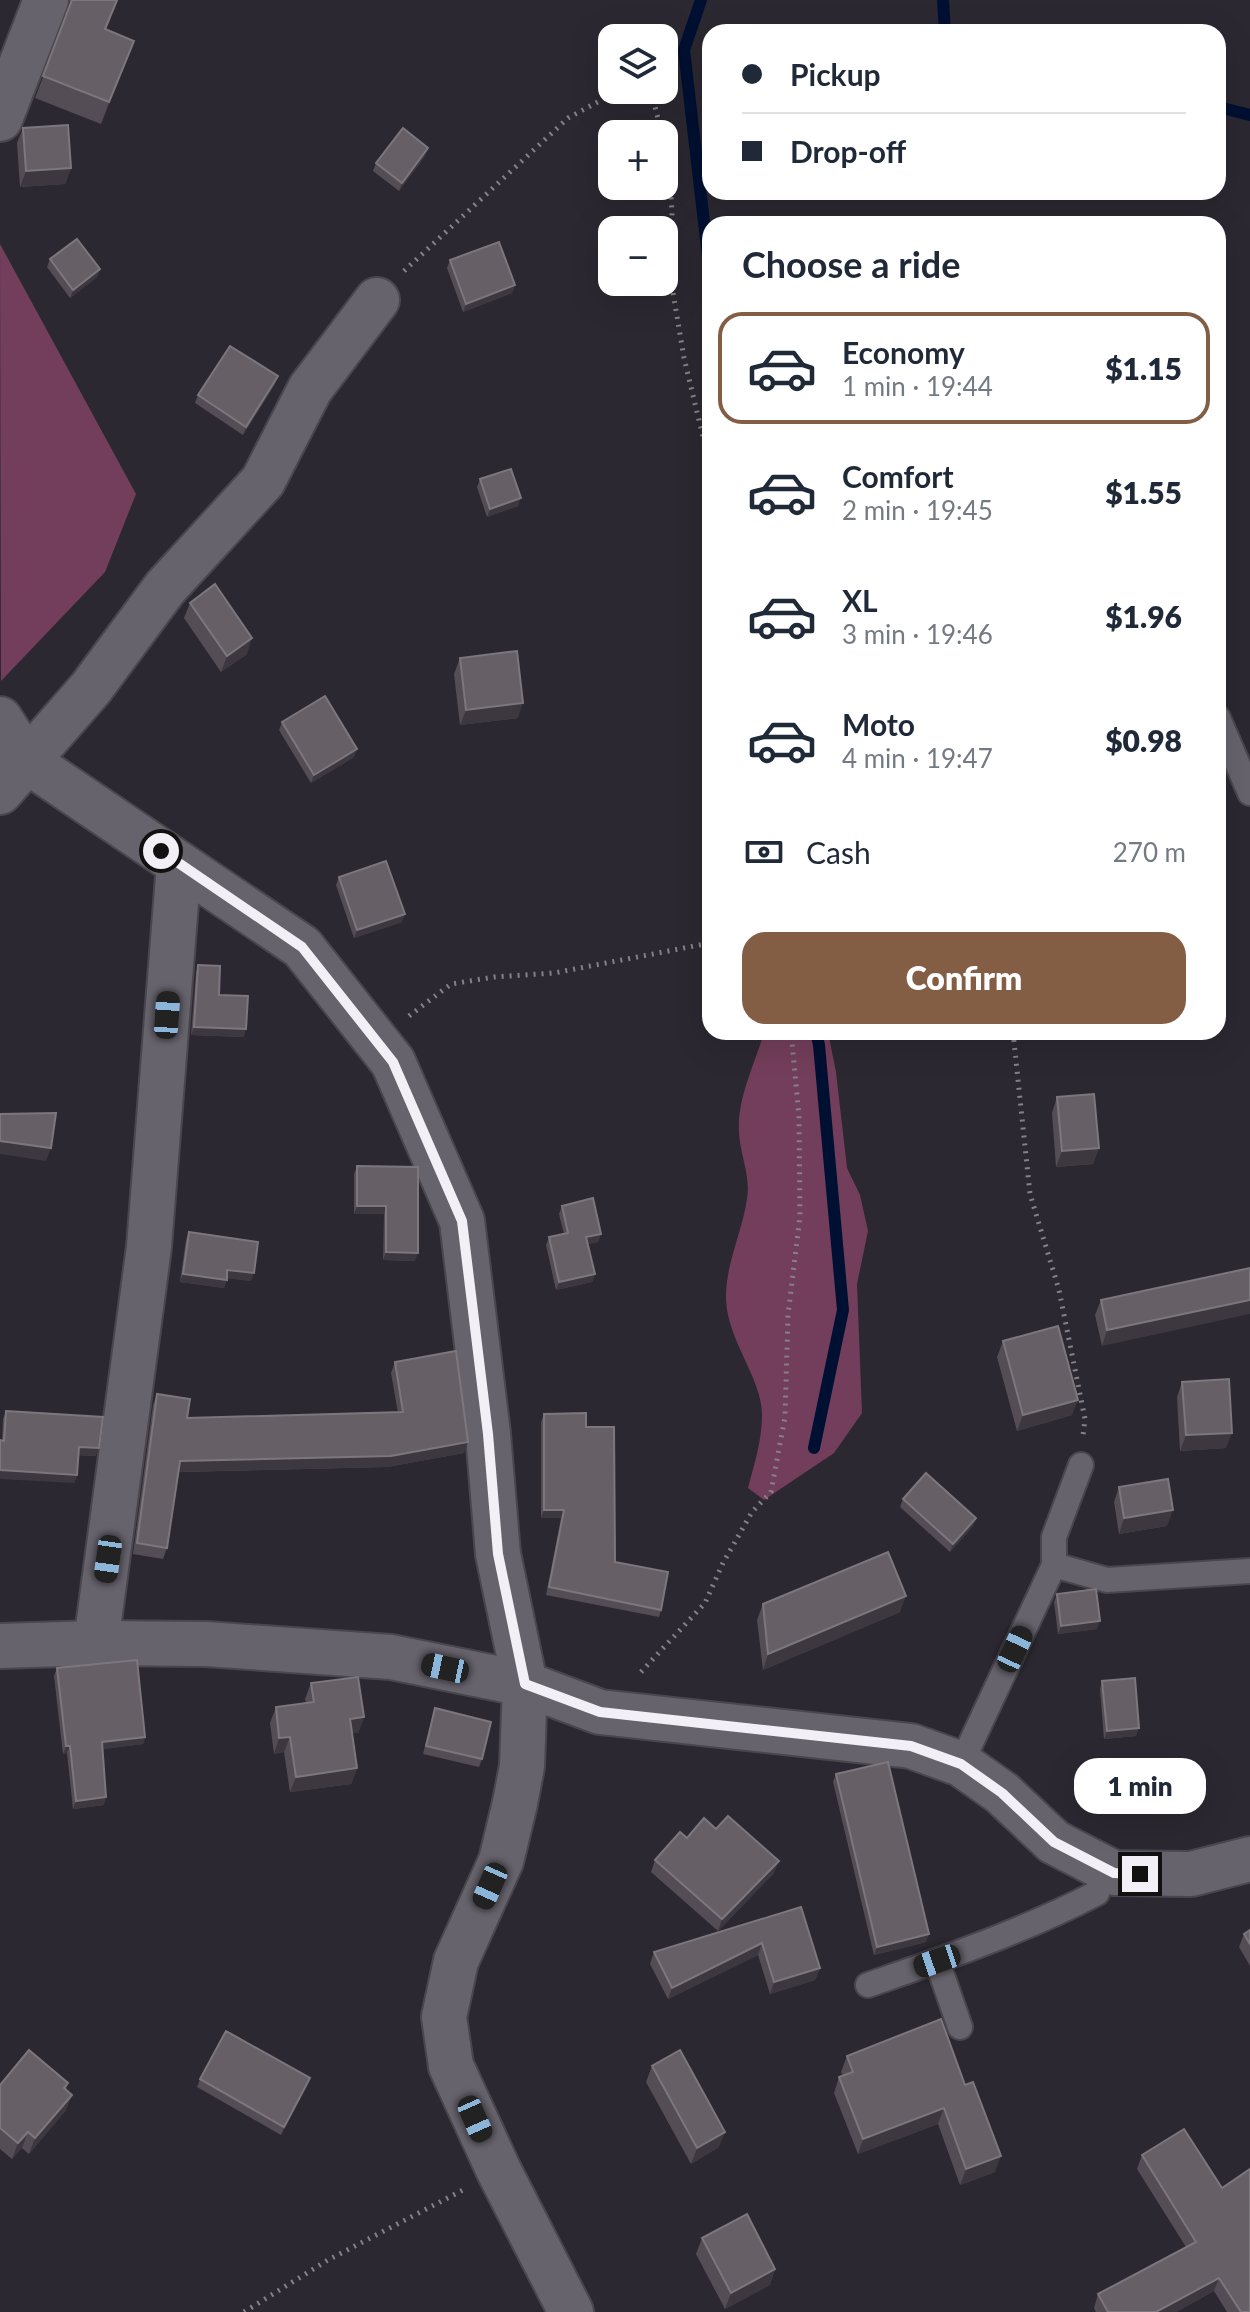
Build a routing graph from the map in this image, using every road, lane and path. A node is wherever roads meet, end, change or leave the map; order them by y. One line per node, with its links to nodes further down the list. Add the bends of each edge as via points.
1 (46, 0): 3 (street)
2 (598, 102): 5 (path, via 568,118 437,237)
3 (0, 119)
4 (671, 200): 6 (path, via 671,281)
5 (377, 300): 9 (street, via 310,389 263,481 165,588 91,688)
6 (702, 433)
7 (0, 719): 9 (street)
8 (1226, 737): 10 (lane)
9 (14, 776): 11 (street)
10 (1250, 793)
11 (179, 864): 15 (street, via 302,947); 19 (street, via 149,1247)
12 (702, 945): 15 (path, via 554,973 451,984 410,1014)
13 (792, 1040): 22 (path, via 800,1216 788,1315 785,1417 771,1492 752,1512 705,1603)
14 (1014, 1040): 16 (path, via 1030,1194 1059,1290 1085,1419)
15 (393, 1062): 21 (street, via 462,1221 498,1554)
16 (1081, 1465): 17 (lane, via 1054,1537)
17 (1054, 1565): 18 (lane, via 1107,1580); 23 (lane)
18 (1250, 1571)
19 (96, 1643): 20 (street); 21 (street, via 206,1644 391,1657)
20 (0, 1646)
21 (525, 1684): 22 (street); 29 (street, via 522,1766 501,1861 456,1961 444,2017 451,2066)
22 (600, 1712): 23 (street, via 911,1746)
23 (961, 1764): 25 (street, via 1002,1793 1054,1842)
24 (1250, 1859): 25 (street, via 1191,1874)
25 (1104, 1869): 26 (lane, via 1097,1893)
26 (937, 1961): 27 (lane); 28 (lane)
27 (868, 1985)
28 (960, 2027)
29 (499, 2171): 30 (path, via 328,2260); 31 (street)
30 (244, 2312)
31 (571, 2312)

